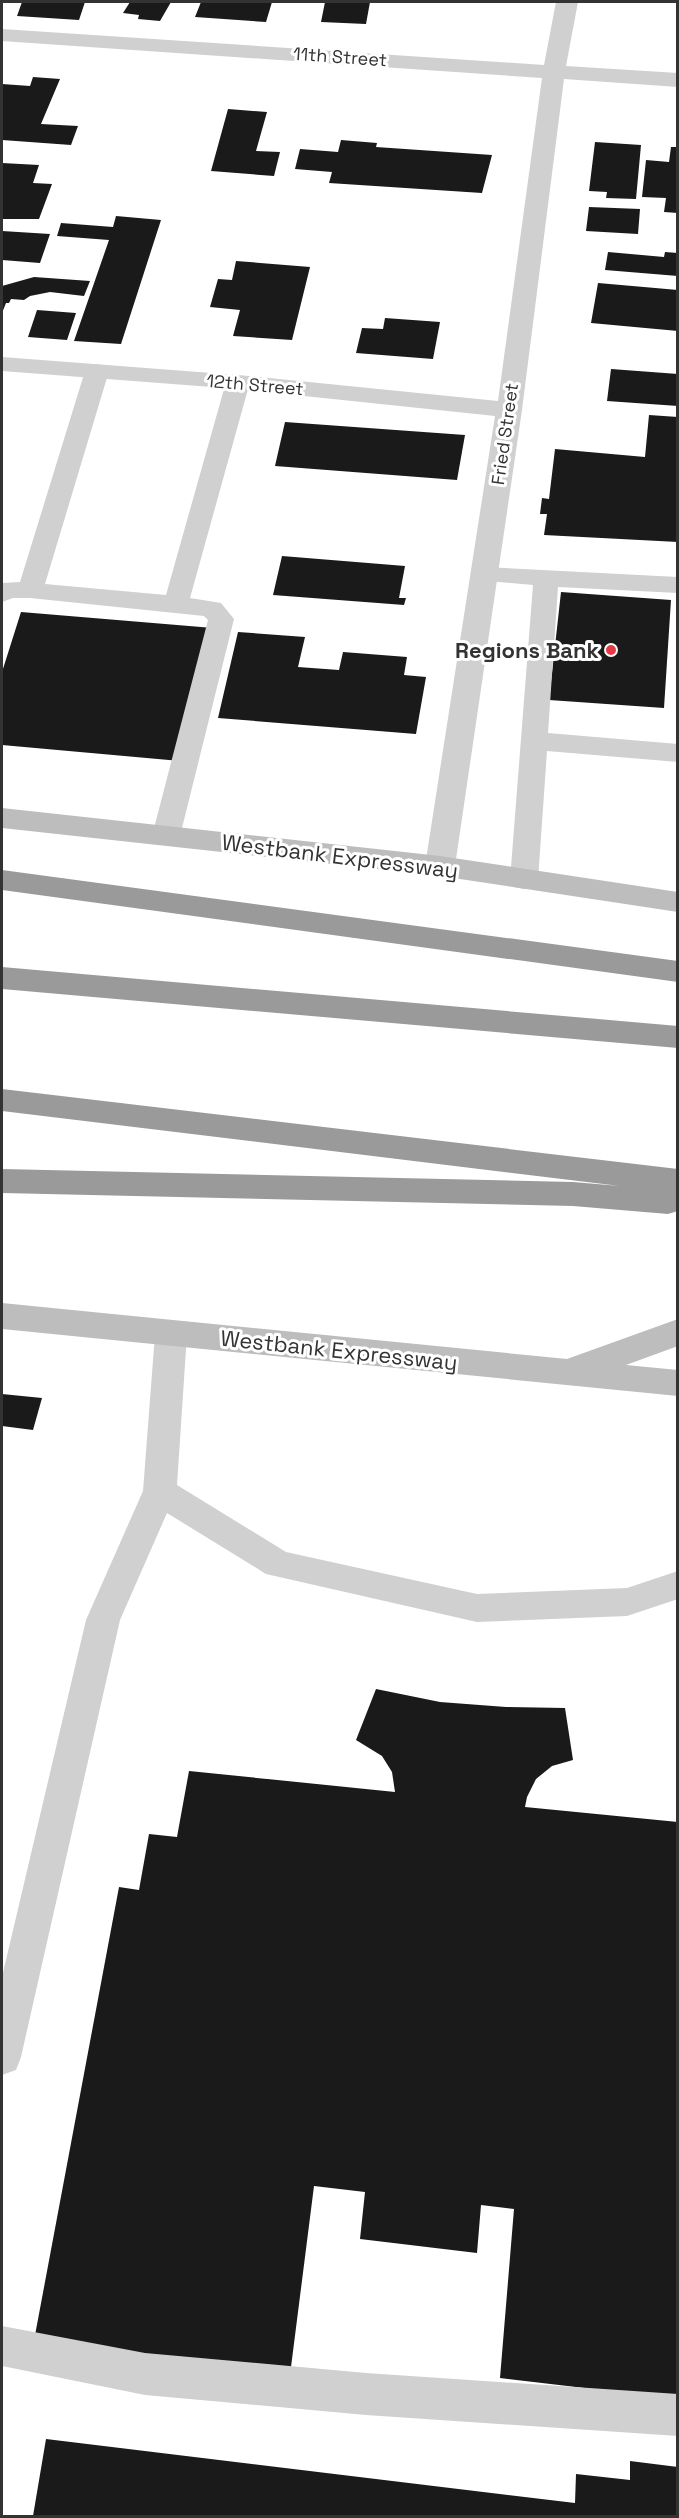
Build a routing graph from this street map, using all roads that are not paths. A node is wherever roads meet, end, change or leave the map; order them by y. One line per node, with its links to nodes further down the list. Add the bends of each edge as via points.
1 (567, 2): 3 (street, Fried Street)
2 (2, 35): 3 (street, 11th Street)
3 (554, 72): 4 (street, 11th Street); 8 (street, Fried Street)
4 (678, 80)
5 (2, 364): 6 (street, 12th Street)
6 (97, 371): 7 (street, 12th Street); 12 (lane)
7 (238, 382): 8 (street, 12th Street); 14 (lane)
8 (509, 410): 9 (street, Fried Street)
9 (484, 575): 10 (lane); 19 (street, Fried Street)
10 (546, 578): 11 (lane); 15 (lane)
11 (678, 585)
12 (30, 590): 13 (lane, via 6,590); 14 (lane)
13 (2, 594)
14 (176, 604): 18 (lane, via 212,609 221,619)
15 (535, 741): 16 (lane); 21 (lane)
16 (678, 753)
17 (2, 818): 18 (main road, Westbank Expressway)
18 (166, 836): 19 (main road, Westbank Expressway)
19 (440, 866): 21 (main road, Westbank Expressway)
20 (2, 880): 25 (highway)
21 (524, 880): 22 (main road, Westbank Expressway)
22 (645, 898): 23 (main road, Westbank Expressway); 24 (main road)
23 (678, 902)
24 (678, 916)
25 (678, 972)
26 (2, 978): 27 (highway)
27 (678, 1037)
28 (2, 1100): 30 (highway)
29 (2, 1181): 31 (highway, via 573,1194)
30 (678, 1181)
31 (678, 1203)
32 (2, 1316): 34 (main road, Westbank Expressway)
33 (678, 1332): 35 (main road)
34 (171, 1334): 35 (main road, Westbank Expressway); 37 (lane)
35 (567, 1372): 36 (main road, Westbank Expressway)
36 (678, 1383)
37 (160, 1491): 38 (lane, via 278,1564 477,1608 627,1602); 39 (lane, via 103,1620)
38 (678, 1585)
39 (2, 2057)
40 (2, 2346): 41 (lane, via 157,2375)
41 (678, 2415)

